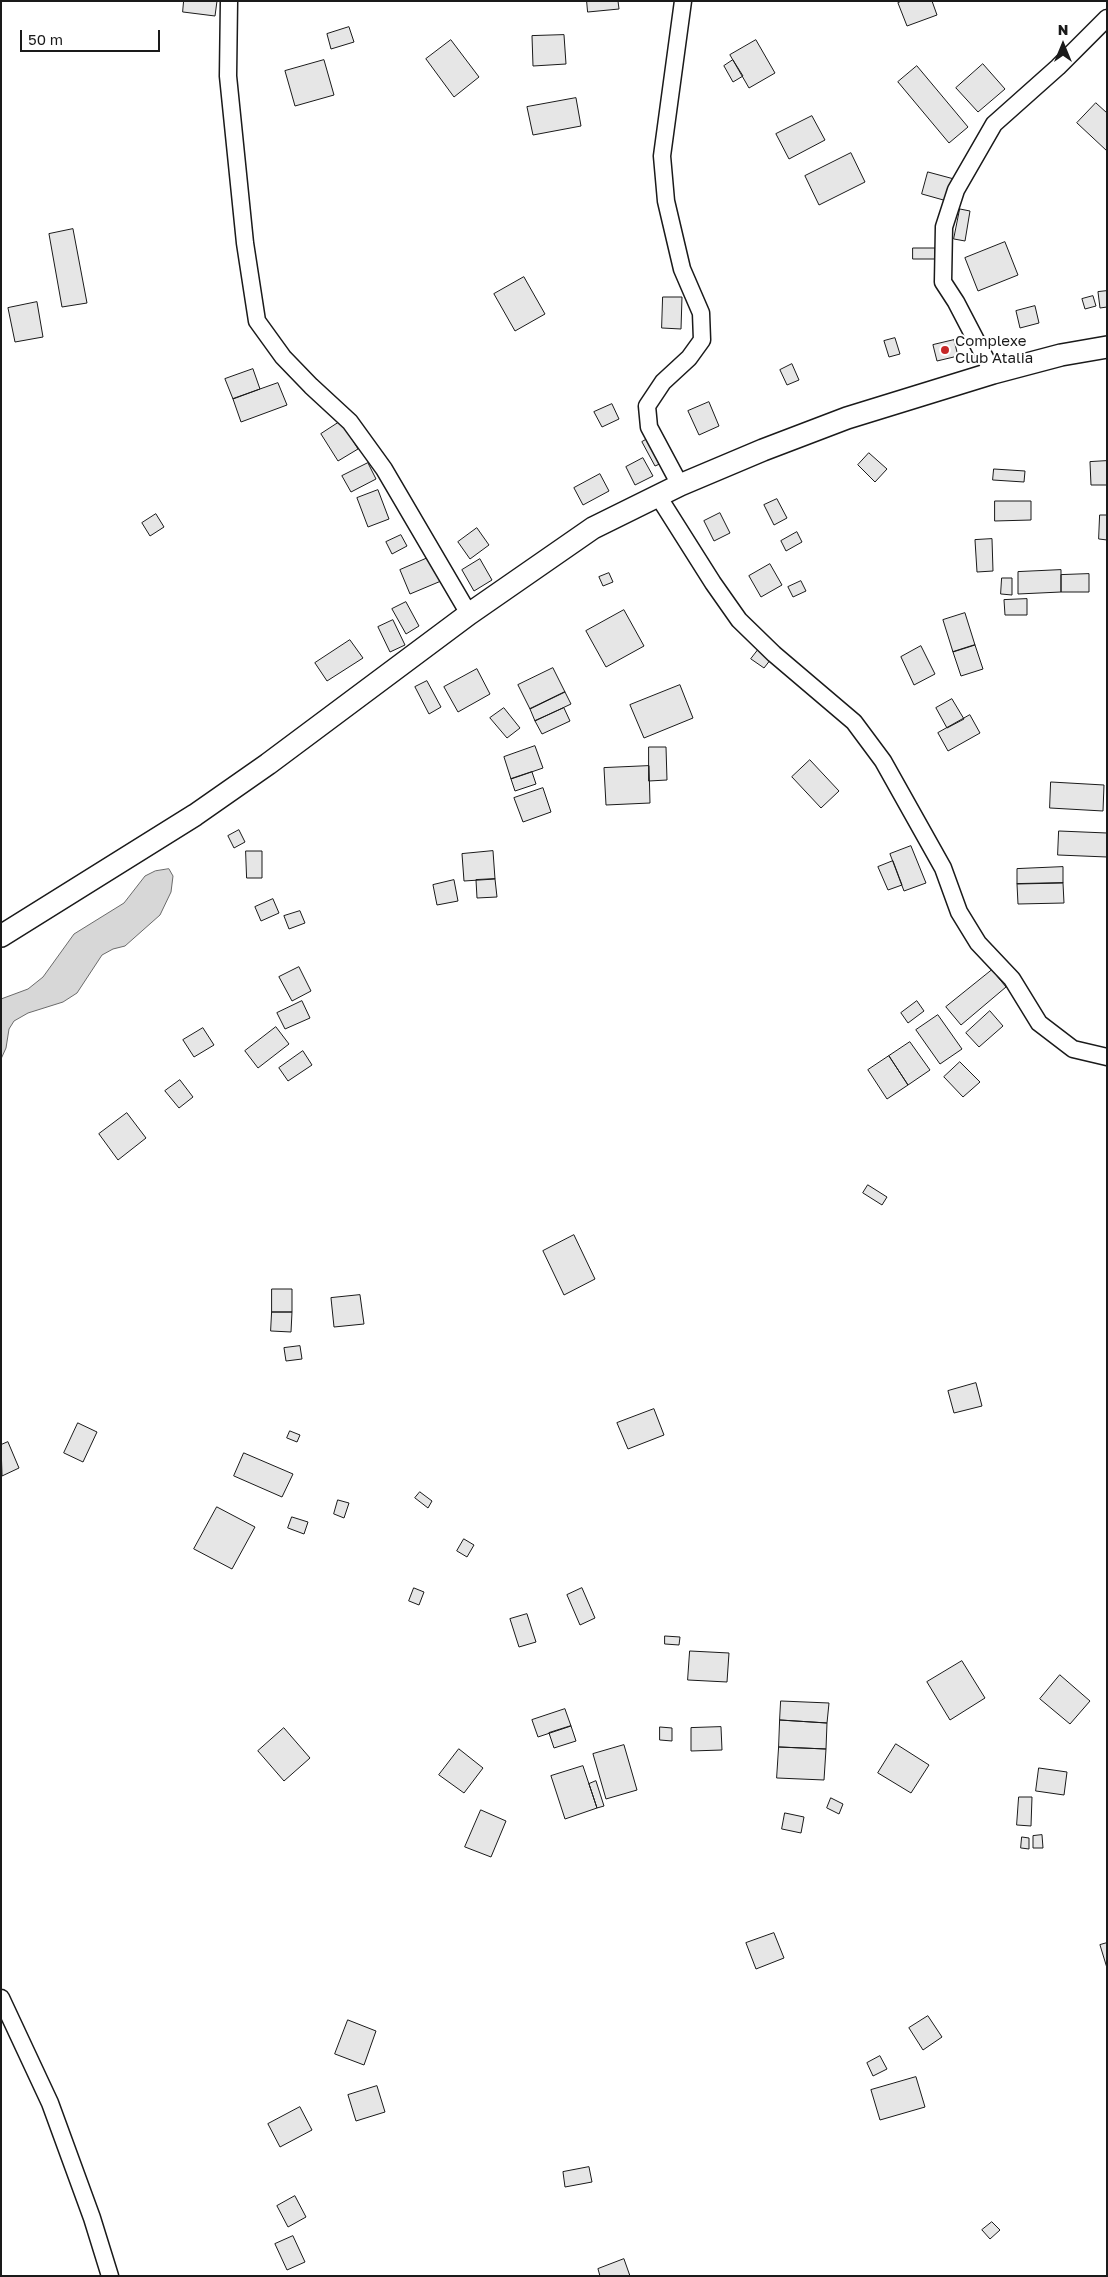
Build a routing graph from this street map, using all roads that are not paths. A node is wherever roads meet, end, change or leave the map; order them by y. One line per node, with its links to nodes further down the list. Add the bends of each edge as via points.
1 (229, 1): 8 (street, via 228,76 245,244 257,321 283,357 350,422 384,469)
2 (683, 1): 6 (street, via 662,156 666,201 682,269 701,313 702,340 690,358 663,382 647,406 649,427)
3 (1107, 18): 5 (street, via 994,124 956,190 944,227 943,282)
4 (1107, 347): 5 (street)
5 (993, 373): 6 (street, via 847,418)
6 (680, 485): 7 (street)
7 (658, 496): 8 (street, via 593,528); 10 (street, via 738,620 854,722 883,761 943,868 959,912 978,943 1012,979 1039,1023 1073,1049)
8 (468, 614): 9 (street, via 195,815)
9 (1, 936)
10 (1107, 1057)
11 (1, 1998): 12 (street, via 50,2103)
12 (110, 2276)

